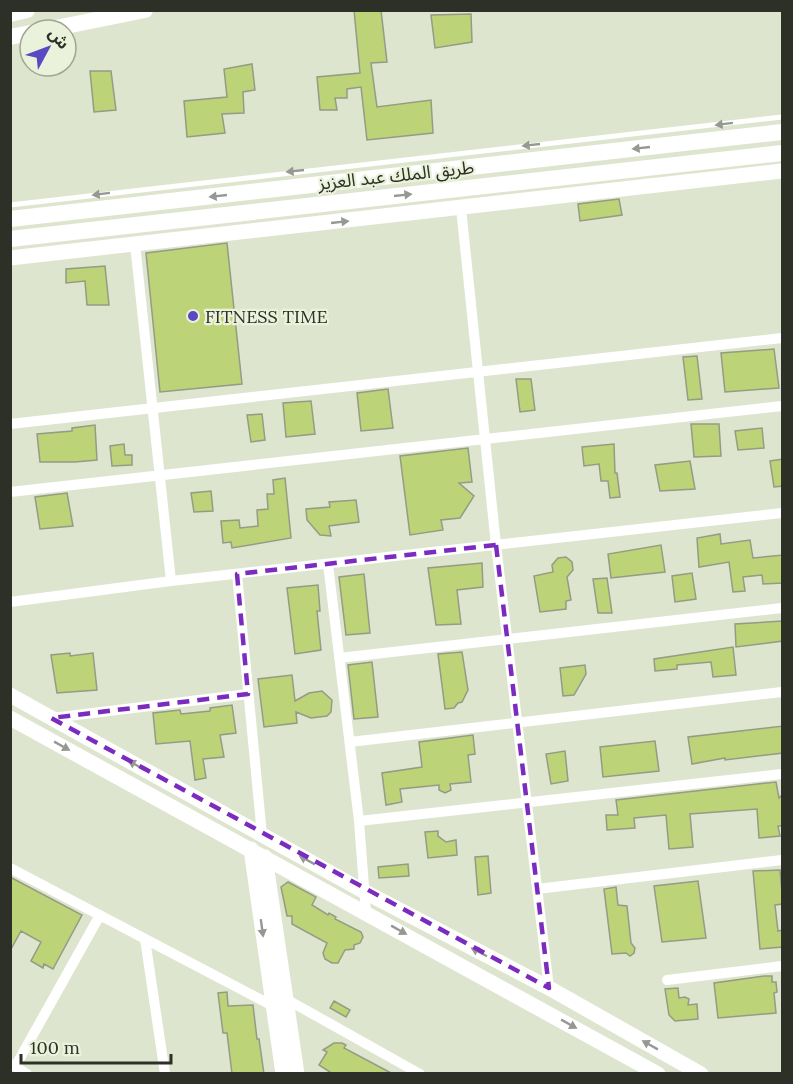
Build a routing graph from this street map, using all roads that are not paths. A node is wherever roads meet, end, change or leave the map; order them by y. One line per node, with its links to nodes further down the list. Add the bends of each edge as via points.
1 (27, 10): 3 (main road)
2 (146, 10): 4 (main road)
3 (10, 14)
4 (78, 24)
5 (783, 117): 9 (lane, one-way to 9)
6 (783, 132): 11 (main road, طريق الملك عبد العزيز, one-way to 11)
7 (783, 153): 12 (main road, طريق الملك عبد العزيز, one-way to 7)
8 (783, 171): 10 (street)
9 (10, 205)
10 (461, 208): 13 (street, one-way to 10); 16 (street)
11 (10, 219)
12 (10, 239)
13 (135, 244): 14 (street); 18 (street)
14 (10, 258)
15 (783, 338): 16 (street)
16 (479, 372): 18 (street); 20 (street)
17 (783, 406): 20 (street)
18 (152, 408): 19 (street); 21 (street)
19 (10, 424)
20 (485, 438): 21 (street); 24 (street)
21 (159, 476): 22 (street); 27 (street)
22 (10, 492)
23 (783, 513): 24 (street)
24 (496, 545): 25 (street); 30 (street)
25 (328, 564): 26 (street); 31 (street)
26 (237, 574): 27 (street); 33 (street)
27 (171, 581): 28 (street)
28 (10, 602)
29 (783, 608): 30 (street)
30 (507, 638): 31 (street); 37 (street)
31 (339, 658): 38 (street)
32 (783, 692): 37 (street)
33 (248, 694): 36 (street); 42 (street)
34 (10, 695): 36 (street)
35 (10, 718): 43 (street, one-way to 43)
36 (51, 718): 42 (street, one-way to 36)
37 (517, 722): 38 (street); 40 (street)
38 (350, 741): 41 (street)
39 (783, 774): 40 (street)
40 (526, 801): 41 (street); 47 (street)
41 (359, 820): 48 (street)
42 (261, 835): 48 (street, one-way to 42)
43 (251, 849): 44 (street); 55 (street, one-way to 55)
44 (265, 857): 49 (street); 55 (street)
45 (783, 860): 47 (street)
46 (10, 868): 50 (street)
47 (537, 889): 54 (street)
48 (365, 892): 49 (street); 54 (street, one-way to 48)
49 (366, 913): 57 (street, one-way to 57)
50 (100, 915): 51 (street); 56 (street)
51 (145, 939): 55 (street); 59 (street)
52 (783, 966): 53 (street)
53 (667, 980)
54 (549, 988): 64 (street, one-way to 54)
55 (280, 1002): 60 (street); 61 (street); 62 (street)
56 (13, 1066): 58 (street)
57 (640, 1068): 63 (street)
58 (27, 1074)
59 (165, 1074)
60 (282, 1074)
61 (297, 1074)
62 (420, 1074)
63 (658, 1074)
64 (701, 1074)

